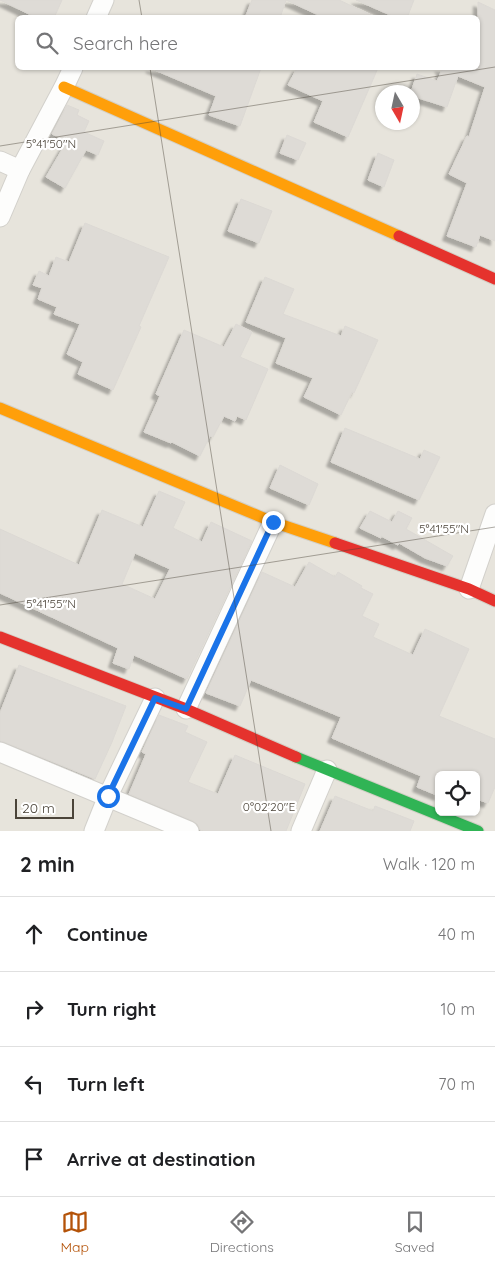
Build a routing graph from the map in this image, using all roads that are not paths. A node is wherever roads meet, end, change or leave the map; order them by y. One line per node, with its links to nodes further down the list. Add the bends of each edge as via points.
1 (104, 0): 2 (street)
2 (97, 15)
3 (72, 70): 4 (street)
4 (64, 87): 6 (street); 8 (street)
5 (0, 161): 6 (street)
6 (20, 170): 7 (street)
7 (0, 217)
8 (495, 279)
9 (0, 408): 11 (street)
10 (495, 514): 12 (street)
11 (273, 522): 12 (street); 16 (street)
12 (469, 589): 13 (street)
13 (495, 601)
14 (0, 637): 15 (street)
15 (155, 698): 16 (street); 19 (street)
16 (186, 709): 18 (street)
17 (0, 752): 19 (street)
18 (327, 770): 22 (street); 23 (street)
19 (108, 796): 20 (street); 21 (street)
20 (94, 831)
21 (189, 831)
22 (301, 831)
23 (478, 831)

